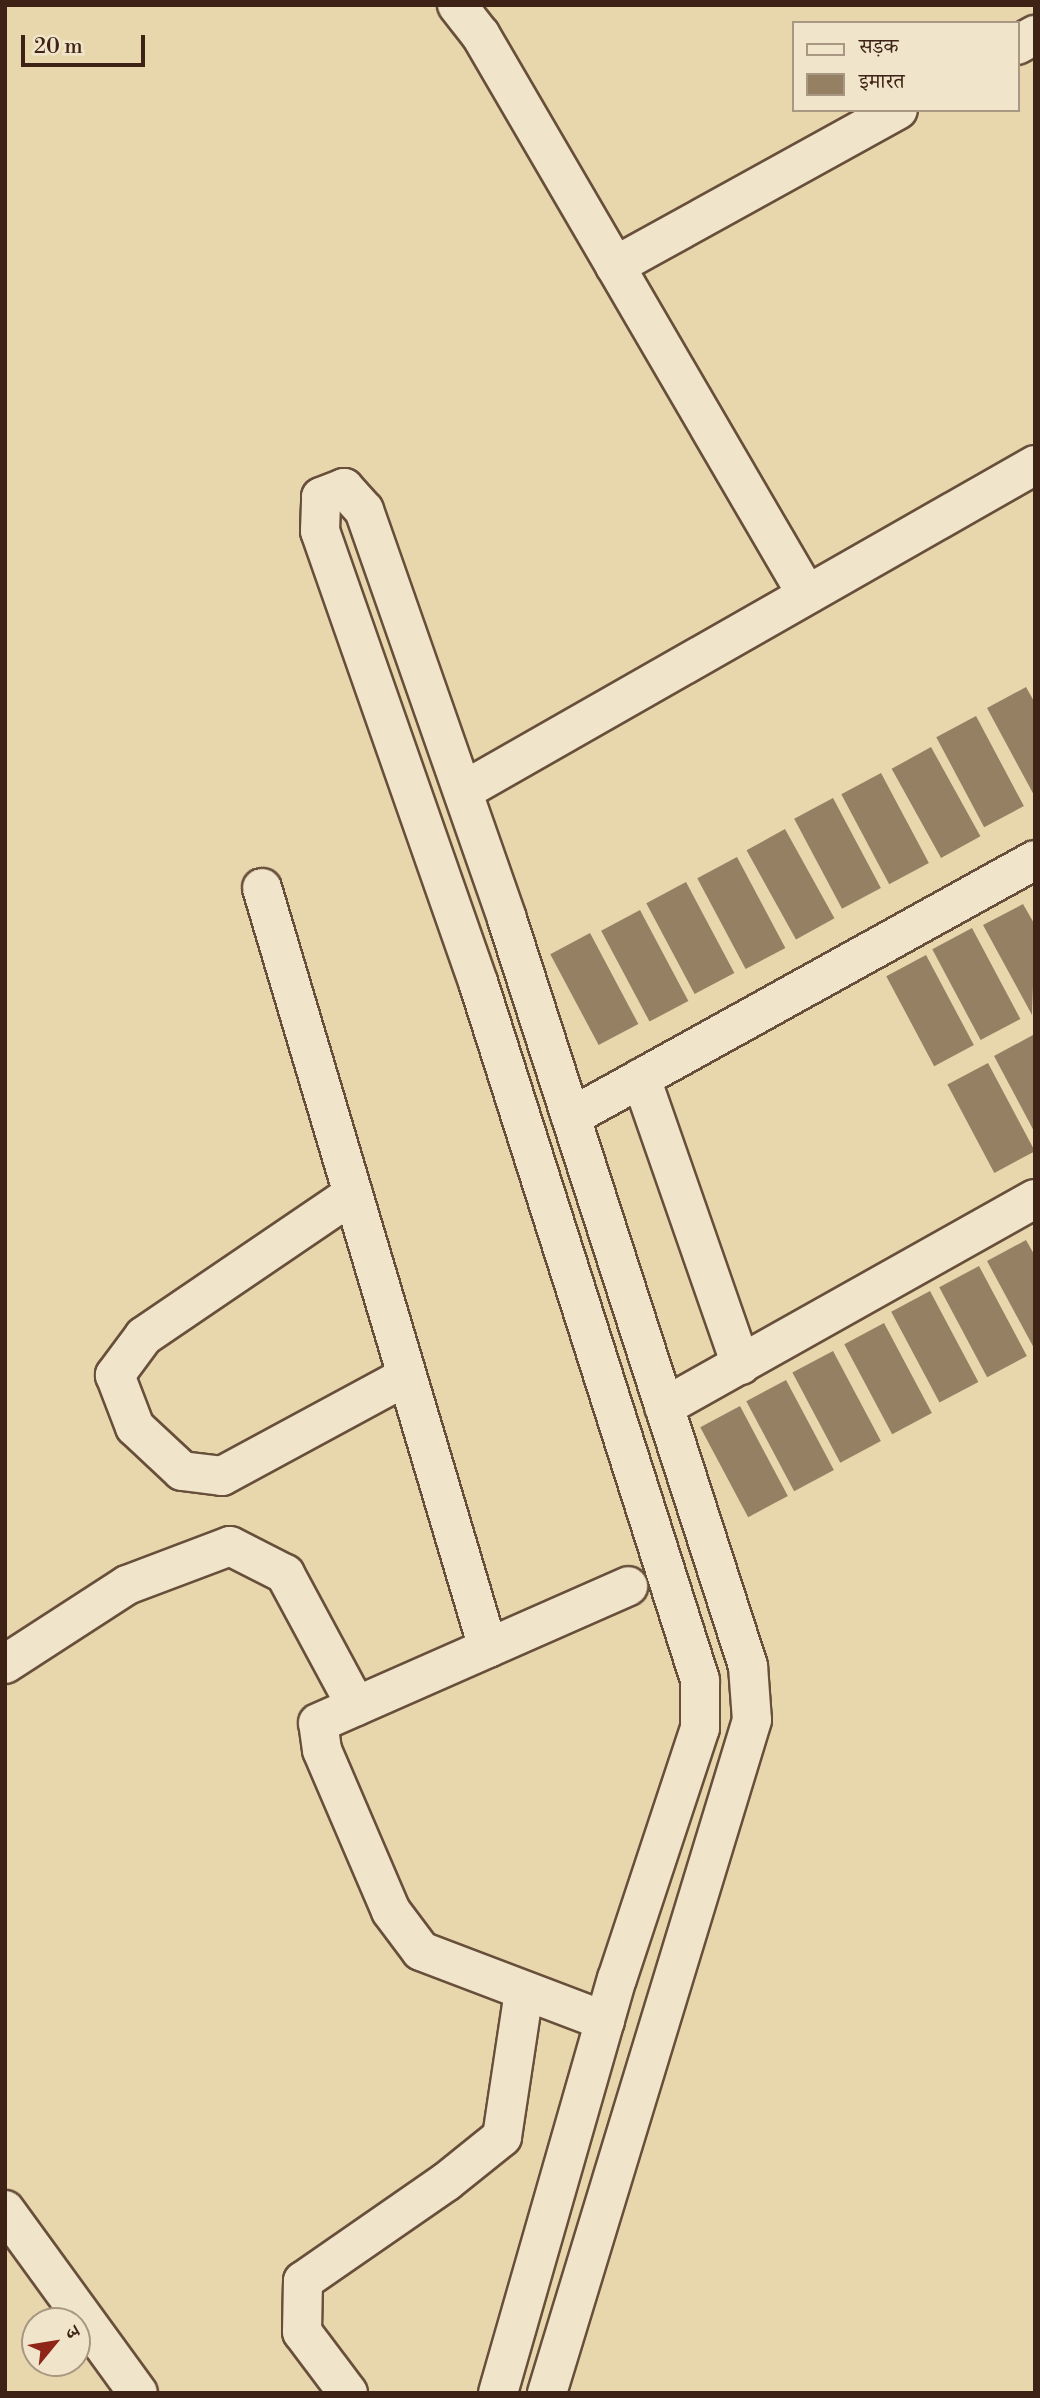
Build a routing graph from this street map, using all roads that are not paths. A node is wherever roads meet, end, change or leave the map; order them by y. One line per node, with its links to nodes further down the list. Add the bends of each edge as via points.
1 (457, 5): 5 (street, via 480,34)
2 (1035, 35): 3 (street)
3 (1019, 44)
4 (894, 112): 5 (street)
5 (615, 266): 7 (street)
6 (1035, 465): 7 (street)
7 (807, 595): 8 (street)
8 (463, 792): 12 (street); 23 (street, via 364,510 344,488 321,497 320,531 478,982 700,1681 699,1728)
9 (1035, 860): 11 (street)
10 (262, 888): 13 (street)
11 (641, 1078): 12 (street); 15 (street)
12 (570, 1117): 17 (street)
13 (353, 1194): 16 (street); 16 (street, via 144,1336 115,1376 135,1427 182,1471 222,1476)
14 (1035, 1199): 15 (street)
15 (741, 1365): 17 (street)
16 (407, 1376): 19 (street)
17 (664, 1407): 28 (street, via 748,1666 752,1720)
18 (628, 1586): 19 (street)
19 (488, 1648): 21 (street)
20 (5, 1664): 21 (street, via 127,1585 230,1546 285,1574)
21 (356, 1706): 22 (street, via 318,1723 323,1750 391,1911 421,1951)
22 (524, 1992): 23 (street); 26 (street, via 502,2137 446,2182 303,2281 302,2332)
23 (605, 2021): 27 (street)
24 (5, 2210): 25 (street)
25 (138, 2393)
26 (348, 2393)
27 (498, 2393)
28 (547, 2393)

